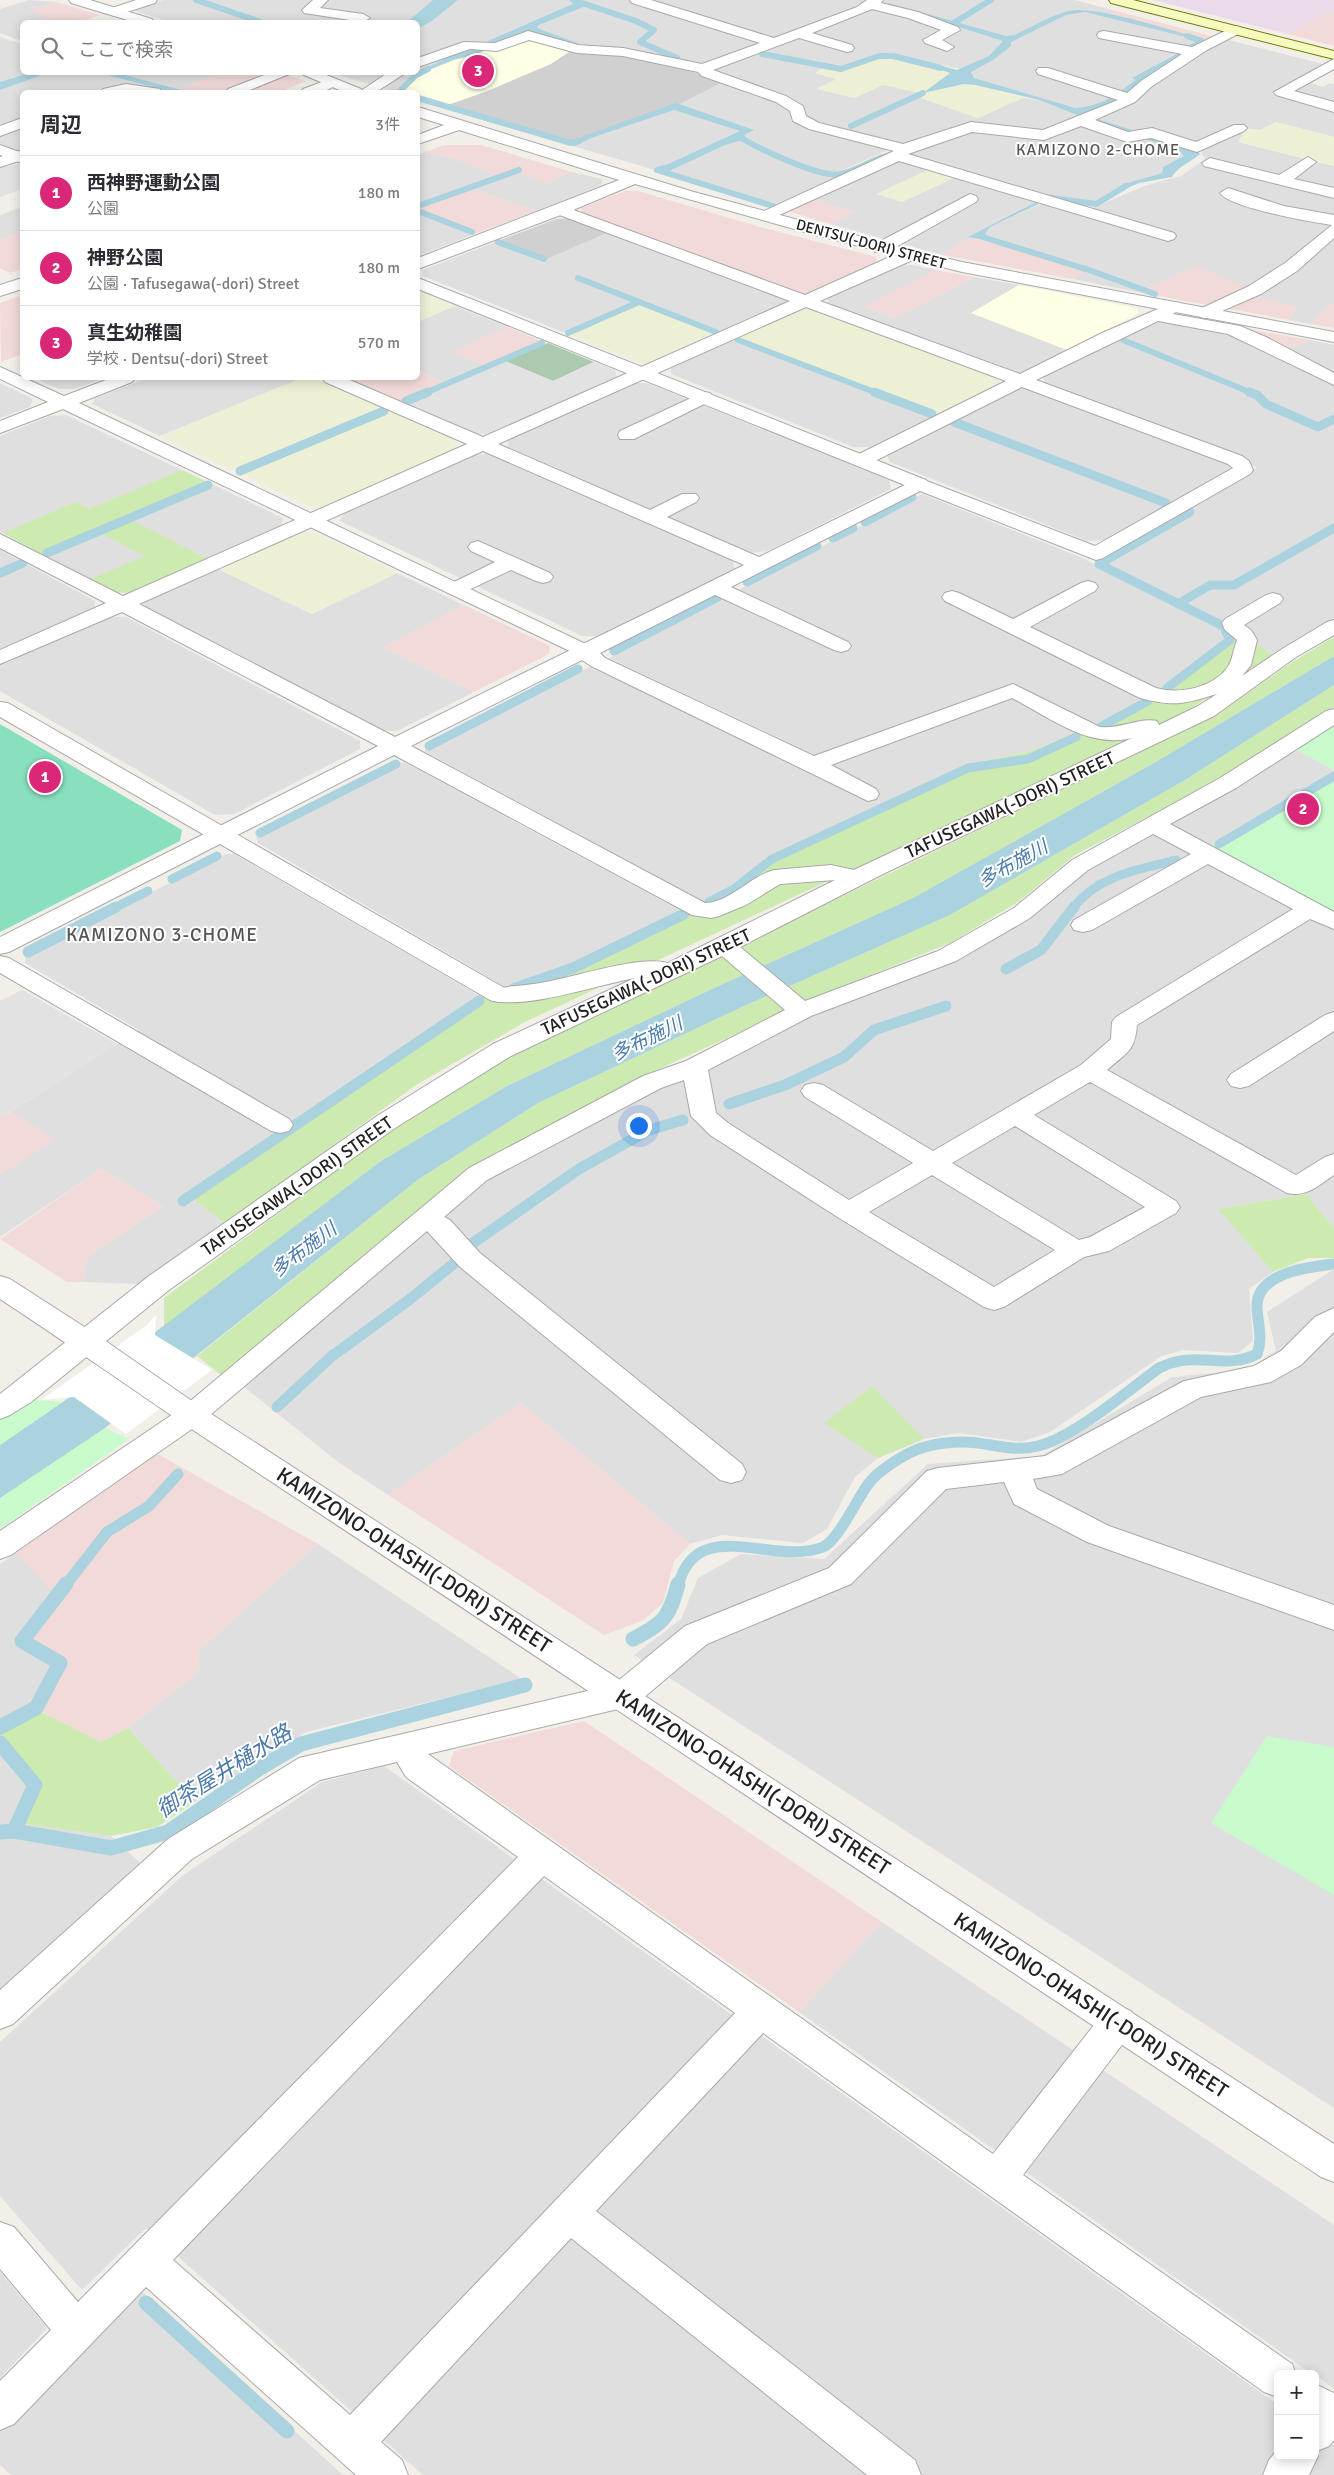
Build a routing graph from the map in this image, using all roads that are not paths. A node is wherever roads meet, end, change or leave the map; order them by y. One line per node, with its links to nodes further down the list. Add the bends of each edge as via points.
1 (76, 0): 7 (street)
2 (150, 0): 7 (street)
3 (321, 0): 8 (street, via 309,10)
4 (637, 0): 14 (street)
5 (1116, 0): 11 (main road)
6 (875, 2): 12 (street); 16 (street, via 953,30 930,40)
7 (114, 12): 9 (street)
8 (363, 18)
9 (140, 20)
10 (517, 25): 15 (street, via 485,39)
11 (1235, 30): 18 (street); 19 (main road)
12 (799, 34): 14 (street); 17 (street)
13 (1104, 35): 18 (street)
14 (776, 43): 22 (street)
15 (478, 46): 20 (street, via 469,45); 22 (street, via 497,47 528,36 577,49 624,52)
16 (947, 47)
17 (847, 48)
18 (1188, 51): 33 (street)
19 (1334, 56)
20 (420, 62)
21 (1334, 63): 34 (street, via 1281,92)
22 (703, 69): 43 (street, via 781,98 798,109 798,118 814,126)
23 (1043, 71): 33 (street)
24 (279, 75): 29 (street)
25 (395, 75): 32 (street)
26 (317, 77): 30 (street); 31 (street)
27 (115, 90): 28 (street)
28 (146, 90)
29 (238, 90)
30 (309, 90)
31 (351, 90)
32 (369, 90)
33 (1130, 99): 36 (street)
34 (1334, 107)
35 (420, 113): 38 (street, DENTSU(-DORI) STREET)
36 (1087, 118): 39 (street, via 1127,137 1140,135 1197,147); 43 (street, via 1044,135 971,127)
37 (20, 124): 40 (street)
38 (458, 125): 41 (street); 48 (street, DENTSU(-DORI) STREET)
39 (1239, 128)
40 (0, 131)
41 (420, 139)
42 (0, 150): 44 (street)
43 (901, 152): 54 (street); 57 (street, via 1045,200)
44 (20, 157): 45 (street)
45 (0, 162)
46 (1308, 162): 49 (street)
47 (1210, 163): 49 (street)
48 (634, 179): 53 (street); 54 (street, DENTSU(-DORI) STREET)
49 (1282, 180): 50 (street)
50 (1334, 192)
51 (1228, 193): 55 (street, via 1264,206)
52 (970, 199): 58 (street)
53 (560, 210): 60 (street); 64 (street)
54 (766, 216): 58 (street, DENTSU(-DORI) STREET)
55 (1334, 220)
56 (1334, 229): 66 (street, via 1291,267 1254,290)
57 (1168, 236)
58 (881, 248): 59 (street, DENTSU(-DORI) STREET)
59 (909, 255): 64 (street); 65 (street, DENTSU(-DORI) STREET, via 962,268)
60 (420, 263)
61 (20, 283): 63 (street)
62 (420, 284): 70 (street)
63 (0, 291)
64 (807, 301): 70 (street); 73 (street)
65 (1174, 307): 66 (street, DENTSU(-DORI) STREET); 67 (street)
66 (1206, 313): 68 (street, DENTSU(-DORI) STREET)
67 (1156, 315): 73 (street); 74 (street, via 1237,331)
68 (1334, 337)
69 (0, 372): 76 (street)
70 (644, 373): 75 (street); 79 (street)
71 (121, 380): 76 (street)
72 (336, 380): 79 (street)
73 (1022, 380): 80 (street); 81 (street, via 1236,460 1243,470 1096,554)
74 (1334, 380)
75 (704, 397): 78 (street); 80 (street)
76 (63, 402): 77 (street); 84 (street)
77 (0, 427)
78 (627, 435)
79 (483, 444): 83 (street); 84 (street)
80 (862, 460): 81 (street)
81 (918, 484): 88 (street)
82 (689, 498): 83 (street)
83 (651, 517): 88 (street)
84 (311, 520): 92 (street); 95 (street)
85 (0, 540): 95 (street)
86 (478, 547): 87 (street)
87 (511, 562): 89 (street); 92 (street)
88 (759, 564): 90 (street)
89 (543, 577)
90 (714, 587): 98 (street); 99 (street)
91 (1088, 587): 97 (street)
92 (455, 589): 99 (street)
93 (952, 597): 97 (street)
94 (1273, 600): 101 (street, via 1232,623 1247,640)
95 (121, 604): 100 (street); 107 (street)
96 (1334, 626): 101 (street, TAFUSEGAWA(-DORI) STREET)
97 (1014, 627): 102 (street, via 1148,693)
98 (841, 646)
99 (585, 652): 107 (street, via 561,661); 108 (street, via 598,662)
100 (0, 658)
101 (1229, 688): 102 (street); 104 (street, TAFUSEGAWA(-DORI) STREET)
102 (1167, 698): 106 (street, via 1139,719)
103 (0, 708): 111 (street)
104 (1206, 711): 106 (street, via 1129,733); 113 (street, TAFUSEGAWA(-DORI) STREET)
105 (1334, 716): 110 (street)
106 (1105, 735): 108 (street, via 1093,732 1013,690)
107 (395, 746): 111 (street); 113 (street, via 700,910 711,911 738,900 774,877 831,872)
108 (813, 764): 109 (street)
109 (868, 794)
110 (1154, 825): 112 (street); 121 (street, via 1080,865 1022,913 947,956)
111 (220, 834): 118 (street); 120 (street, via 500,995 529,994 630,970)
112 (1208, 854): 114 (street); 116 (street)
113 (857, 878): 117 (street, TAFUSEGAWA(-DORI) STREET)
114 (1310, 909): 115 (street); 124 (street, via 1125,1022 1123,1042)
115 (1334, 922)
116 (1083, 925)
117 (724, 946): 120 (street, TAFUSEGAWA(-DORI) STREET); 121 (street)
118 (0, 947)
119 (0, 963): 128 (street)
120 (678, 967): 136 (street, TAFUSEGAWA(-DORI) STREET, via 502,1050 386,1122 159,1283)
121 (802, 1011): 123 (street)
122 (1334, 1020): 125 (street)
123 (695, 1067): 131 (street, via 704,1116 719,1130); 132 (street, via 652,1082 478,1174)
124 (1090, 1071): 127 (street); 130 (street, via 1297,1187)
125 (1240, 1080)
126 (814, 1091): 129 (street)
127 (1015, 1115): 129 (street); 133 (street, via 1166,1207 1099,1244)
128 (280, 1125)
129 (933, 1163): 131 (street); 133 (street)
130 (1334, 1163)
131 (849, 1212): 133 (street, via 994,1300)
132 (424, 1219): 138 (street); 140 (street, via 440,1226 470,1260)
133 (1074, 1250)
134 (0, 1286): 136 (street, KAMIZONO-OHASHI(-DORI) STREET)
135 (1334, 1318): 139 (street, via 1291,1358 1261,1375 1194,1388 1050,1466)
136 (96, 1348): 137 (street, TAFUSEGAWA(-DORI) STREET); 138 (street, KAMIZONO-OHASHI(-DORI) STREET)
137 (0, 1408)
138 (181, 1408): 141 (street); 143 (street, KAMIZONO-OHASHI(-DORI) STREET)
139 (1014, 1470): 142 (street, via 1025,1496 1098,1534); 143 (street, via 938,1479 840,1576 696,1635)
140 (731, 1472)
141 (0, 1547)
142 (1334, 1618)
143 (623, 1696): 144 (street); 148 (street, KAMIZONO-OHASHI(-DORI) STREET)
144 (405, 1747): 145 (street, via 418,1768); 147 (street, via 311,1768 180,1849)
145 (542, 1855): 146 (street); 153 (street)
146 (760, 2010): 150 (street); 151 (street)
147 (0, 2013)
148 (1118, 2022): 149 (street, KAMIZONO-OHASHI(-DORI) STREET); 150 (street)
149 (1334, 2165)
150 (997, 2179): 155 (street)
151 (570, 2214): 157 (street); 160 (street)
152 (0, 2240): 154 (street)
153 (145, 2261): 154 (street); 157 (street)
154 (77, 2331): 156 (street)
155 (1274, 2375)
156 (0, 2410)
157 (352, 2443): 159 (street)
158 (1295, 2460): 161 (street)
159 (386, 2475)
160 (900, 2475)
161 (1284, 2475)

